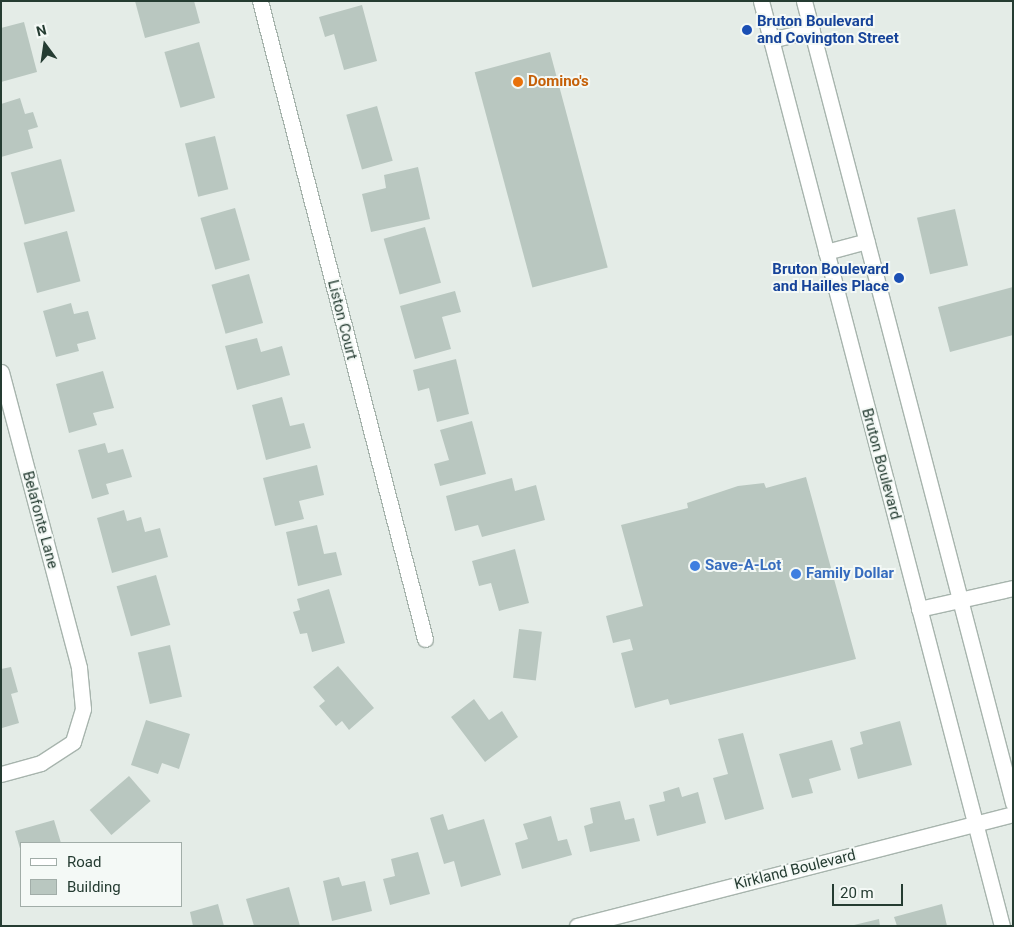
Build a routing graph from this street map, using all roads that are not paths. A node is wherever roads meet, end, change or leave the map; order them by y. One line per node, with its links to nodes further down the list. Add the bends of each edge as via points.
1 (260, 1): 12 (street, Liston Court)
2 (761, 1): 5 (street, Bruton Boulevard)
3 (804, 1): 4 (street)
4 (812, 30): 5 (street); 6 (street)
5 (771, 40): 7 (street, Bruton Boulevard)
6 (867, 241): 7 (street); 10 (street)
7 (826, 252): 11 (street, Bruton Boulevard)
8 (1, 372): 13 (street, Belafonte Lane, via 79,668 83,709 73,742 41,762)
9 (1013, 588): 10 (street)
10 (962, 599): 11 (street); 14 (street)
11 (919, 609): 16 (street, Bruton Boulevard)
12 (425, 639)
13 (1, 774)
14 (1013, 803)
15 (1013, 814): 16 (street, Kirkland Boulevard)
16 (976, 823): 17 (street, Kirkland Boulevard); 18 (street, Bruton Boulevard)
17 (577, 926)
18 (1002, 926)

